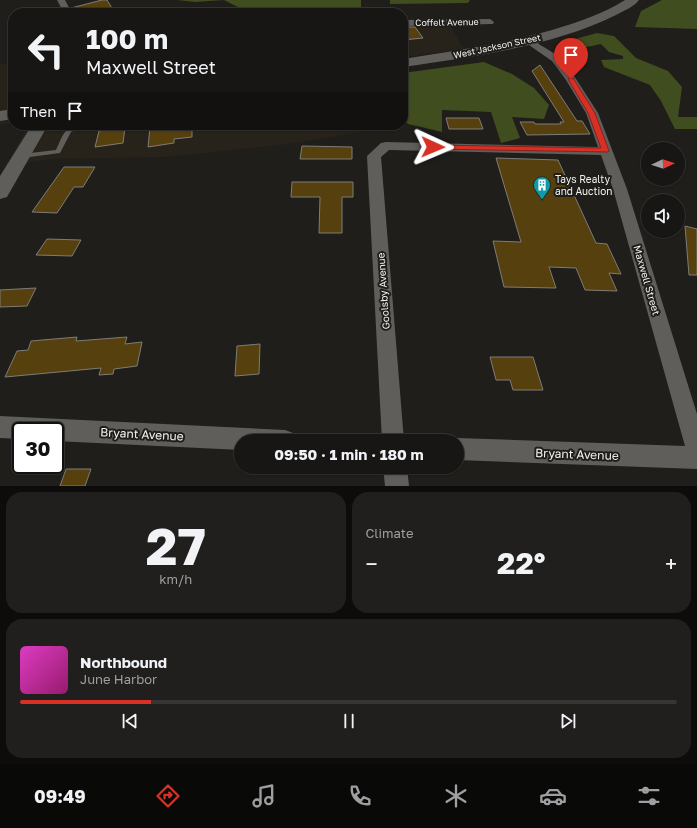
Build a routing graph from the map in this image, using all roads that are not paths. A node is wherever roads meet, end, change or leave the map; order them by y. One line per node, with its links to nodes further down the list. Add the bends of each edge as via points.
1 (633, 0): 4 (street, West Jackson Street, via 618,10 582,25)
2 (490, 22): 3 (street, Coffelt Avenue)
3 (408, 23)
4 (530, 41): 5 (street, West Jackson Street); 8 (street, Maxwell Street, via 556,59 571,79 592,113)
5 (408, 62)
6 (37, 130): 9 (street)
7 (70, 130): 9 (lane, via 58,152)
8 (605, 151): 12 (street, Goolsby Avenue, via 386,146 374,156); 15 (street, Maxwell Street, via 620,189)
9 (21, 156): 10 (street)
10 (0, 192)
11 (0, 427): 13 (street, Bryant Avenue)
12 (393, 434)
13 (234, 438)
14 (464, 449): 16 (street, Bryant Avenue)
15 (697, 450)
16 (697, 458)
17 (396, 474): 18 (street)
18 (397, 486)

